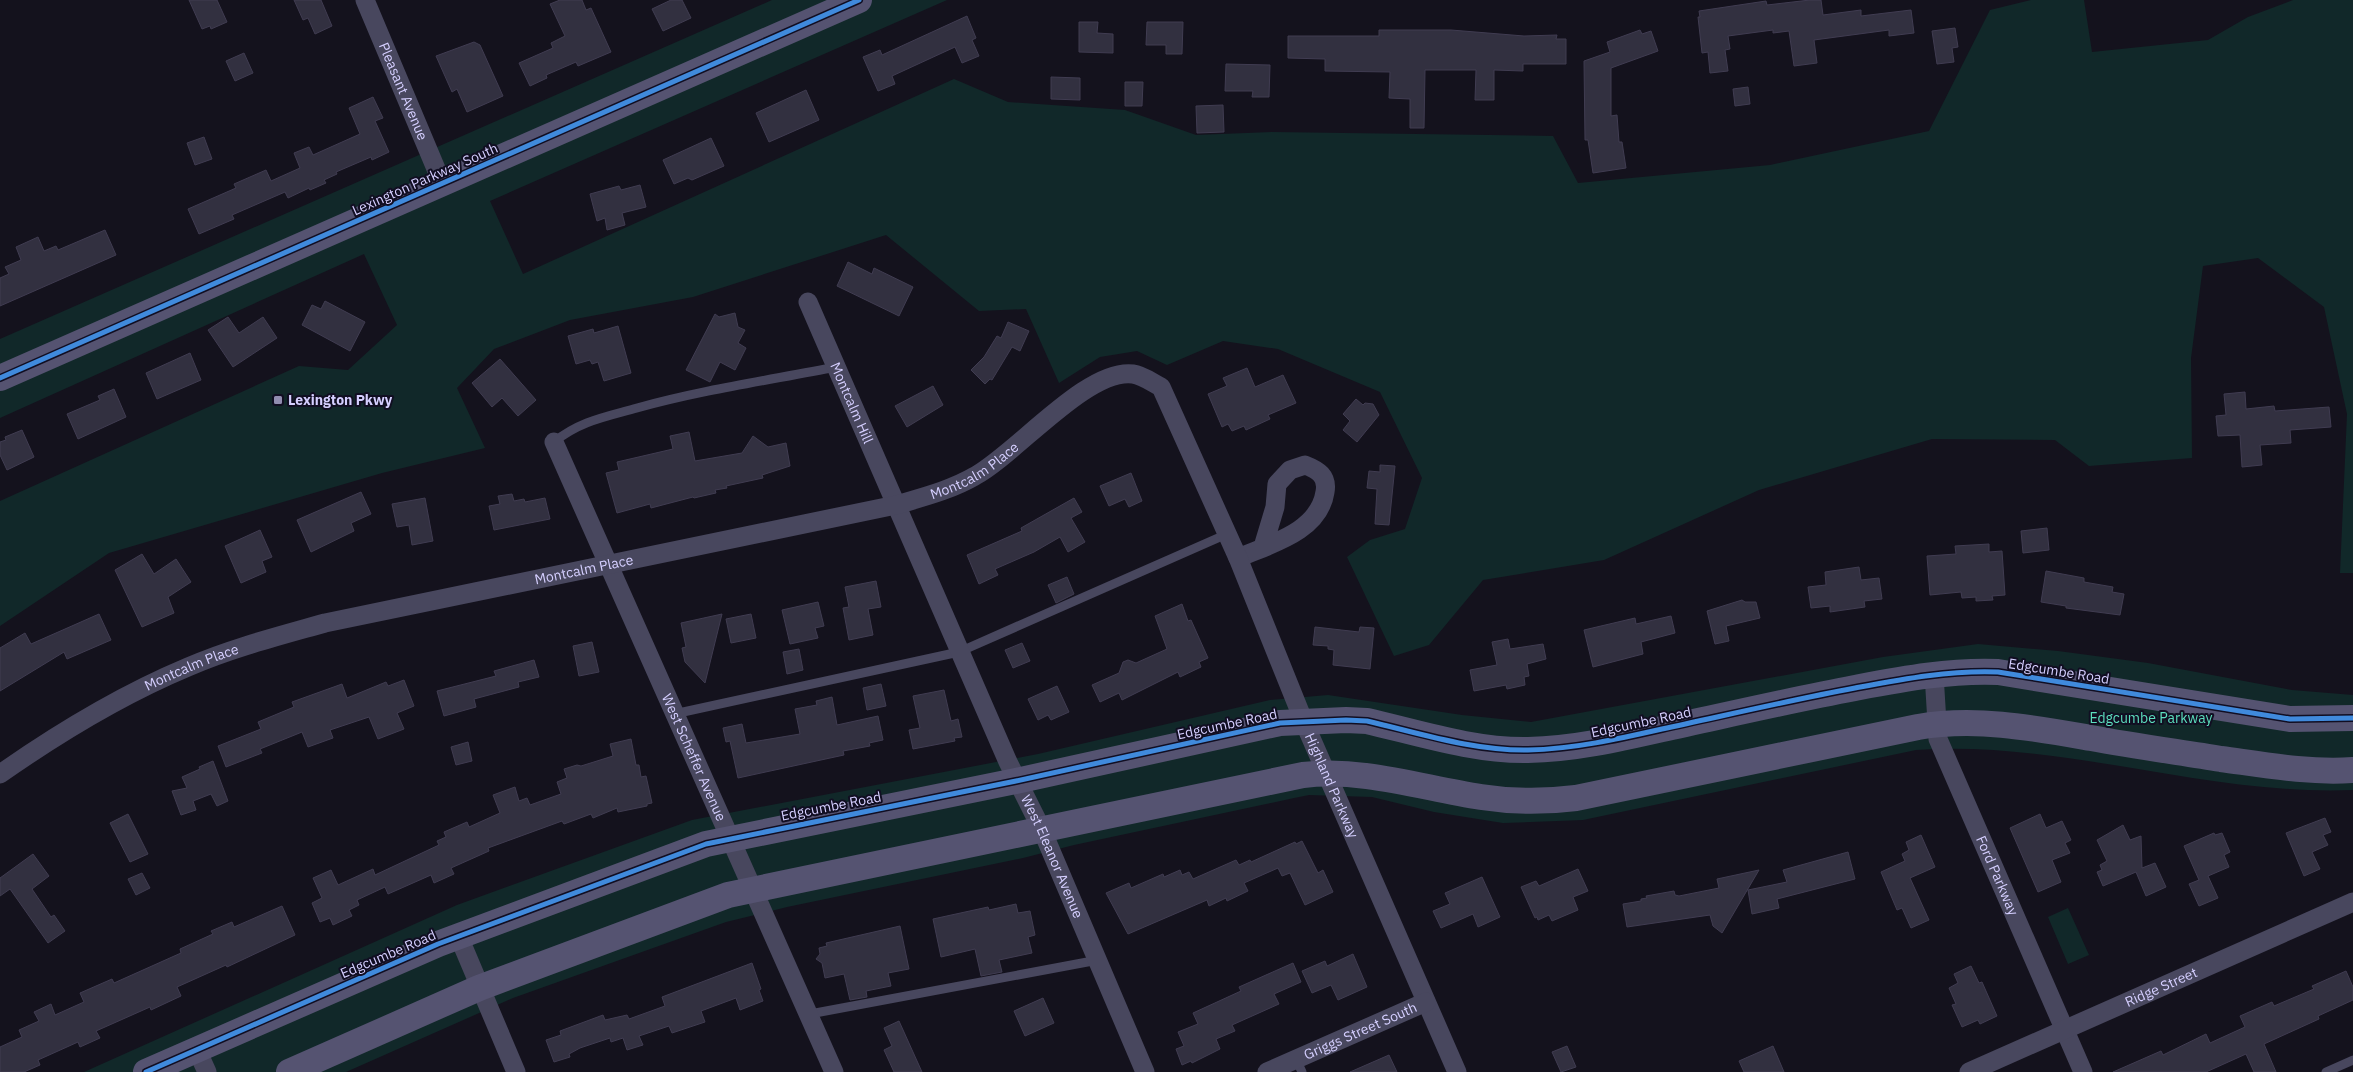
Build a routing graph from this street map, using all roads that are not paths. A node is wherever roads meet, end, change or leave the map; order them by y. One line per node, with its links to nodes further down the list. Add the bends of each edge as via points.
1 (365, 0): 3 (street, Pleasant Avenue)
2 (859, 0): 3 (street, Lexington Parkway South)
3 (442, 183): 6 (street, Lexington Parkway South)
4 (808, 302): 5 (street, Montcalm Hill)
5 (836, 367): 8 (lane, via 672,398 584,422); 9 (street, Montcalm Hill)
6 (0, 378)
7 (1161, 386): 9 (street, Montcalm Place, via 1134,374 1109,376 1081,393 976,476 951,488); 10 (street, Highland Parkway)
8 (554, 442): 13 (street, West Scheffer Avenue)
9 (896, 504): 13 (street, Montcalm Place); 14 (street, West Eleanor Avenue)
10 (1227, 534): 12 (street, Highland Parkway); 14 (lane)
11 (1263, 547): 12 (street)
12 (1238, 558): 18 (street, Highland Parkway)
13 (610, 565): 16 (street, West Scheffer Avenue); 22 (street, Montcalm Place, via 325,623 247,645 188,667 126,696 65,730)
14 (959, 652): 16 (lane); 23 (street, West Eleanor Avenue)
15 (1934, 674): 17 (street, Edgcumbe Road, via 1998,672 2290,719); 18 (street, Edgcumbe Road, via 1826,693 1596,743 1555,748 1496,748 1367,721); 19 (street, Ford Parkway)
16 (674, 714): 25 (street, West Scheffer Avenue)
17 (2353, 718)
18 (1304, 722): 21 (street, Highland Parkway); 23 (street, Edgcumbe Road, via 1280,723)
19 (1938, 724): 20 (street, via 1987,723 2029,727 2301,771); 21 (street, via 1550,801 1521,802 1482,797 1373,776); 33 (street, Ford Parkway, via 1938,739)
20 (2353, 770)
21 (1327, 772): 24 (street); 31 (street, Highland Parkway)
22 (0, 774)
23 (1016, 781): 24 (street, West Eleanor Avenue); 25 (street, Edgcumbe Road)
24 (1042, 830): 26 (street); 29 (street, West Eleanor Avenue)
25 (730, 838): 26 (street, West Scheffer Avenue); 28 (street, Edgcumbe Road, via 706,844)
26 (752, 890): 30 (street, via 728,895); 32 (street, West Scheffer Avenue)
27 (2353, 902): 33 (street, Ridge Street)
28 (459, 937): 30 (street); 35 (street, Edgcumbe Road, via 438,944)
29 (1098, 960): 32 (lane); 41 (street, West Eleanor Avenue)
30 (479, 988): 38 (street); 39 (street)
31 (1426, 1002): 36 (street, Griggs Street South); 43 (street, Highland Parkway)
32 (810, 1014): 40 (street, West Scheffer Avenue)
33 (2064, 1030): 44 (street, Ridge Street); 45 (street, Ford Parkway)
34 (2353, 1060): 46 (lane)
35 (202, 1061): 37 (street, Edgcumbe Road)
36 (1299, 1066): 42 (street, Griggs Street South)
37 (146, 1072)
38 (289, 1072)
39 (516, 1072)
40 (834, 1072)
41 (1145, 1072)
42 (1267, 1072)
43 (1458, 1072)
44 (1969, 1072)
45 (2083, 1072)
46 (2326, 1072)

